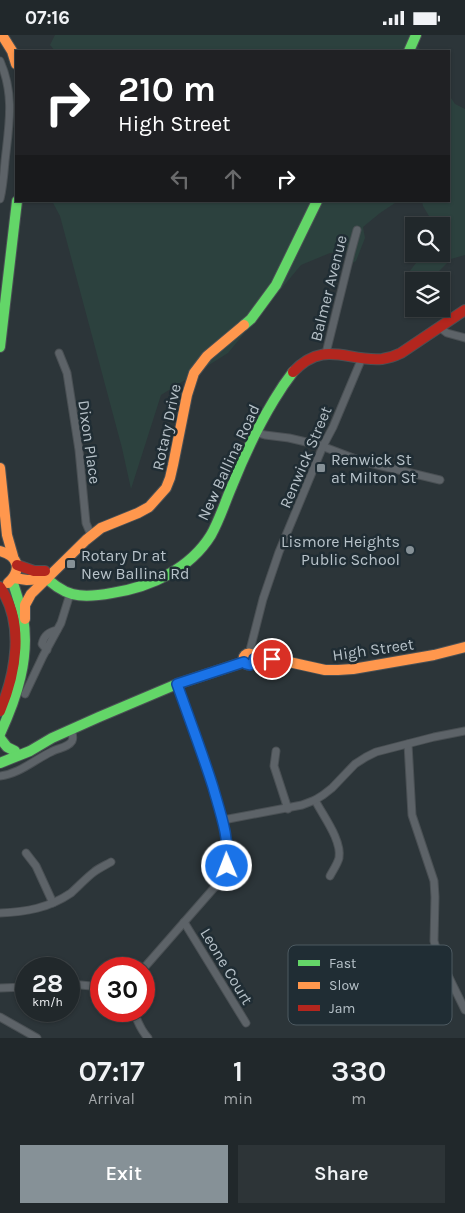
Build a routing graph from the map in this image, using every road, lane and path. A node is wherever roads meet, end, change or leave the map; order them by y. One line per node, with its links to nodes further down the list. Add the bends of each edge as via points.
1 (2, 35): 5 (main road)
2 (416, 35): 3 (main road)
3 (409, 50)
4 (0, 61): 6 (street, via 10,94 9,133)
5 (15, 61)
6 (0, 199)
7 (17, 202): 13 (main road)
8 (317, 202): 21 (main road, Rotary Drive, via 276,285 251,319 207,356 194,373 186,395 174,465 166,488 150,507)
9 (357, 230): 15 (street, Balmer Avenue)
10 (465, 310): 11 (main road, New Ballina Road)
11 (440, 327): 12 (street, via 447,333); 16 (main road, New Ballina Road, via 401,353 383,359)
12 (465, 338)
13 (0, 347)
14 (59, 353): 21 (street, Dixon Place, via 67,373 86,523)
15 (326, 353): 16 (main road, New Ballina Road); 17 (main road, New Ballina Road, via 306,361 293,371)
16 (362, 358): 18 (street, Renwick Street)
17 (255, 432): 18 (street); 27 (main road, New Ballina Road, via 213,530 189,560 140,587 98,595)
18 (323, 446): 20 (street, via 361,461); 30 (street, Renwick Street, via 271,574)
19 (0, 468): 23 (main road, via 7,532)
20 (440, 479)
21 (91, 535): 24 (main road, Rotary Drive)
22 (0, 551): 23 (main road)
23 (15, 561): 24 (main road); 25 (main road, via 17,572)
24 (43, 576): 25 (main road, Rotary Drive); 27 (main road, New Ballina Road); 28 (main road, Rotary Drive, via 26,601)
25 (13, 579): 26 (main road); 28 (main road)
26 (0, 586): 33 (main road, via 12,609 15,641 11,675)
27 (70, 593): 32 (street, via 57,630)
28 (24, 627): 36 (main road, via 20,681)
29 (465, 647): 30 (main road, High Street, via 338,670)
30 (249, 658): 31 (main road, High Street)
31 (177, 684): 34 (main road, High Street); 47 (street)
32 (25, 694)
33 (0, 711)
34 (71, 730): 38 (main road, High Street); 44 (street, via 73,739 67,746)
35 (465, 731): 39 (street)
36 (0, 734)
37 (0, 738): 40 (main road, via 7,747)
38 (52, 738): 40 (main road); 43 (main road)
39 (408, 744): 45 (street, via 366,757); 54 (street, via 412,815 434,881)
40 (16, 751): 42 (main road)
41 (276, 751): 46 (street, via 274,766)
42 (0, 756)
43 (0, 763)
44 (0, 776)
45 (314, 801): 46 (street); 50 (street, via 339,847 337,865)
46 (288, 809): 47 (street)
47 (223, 820): 53 (street, via 227,866 216,886)
48 (26, 853): 51 (street, via 36,866)
49 (111, 862): 51 (street)
50 (330, 876)
51 (53, 903): 52 (street, via 25,911)
52 (0, 913)
53 (184, 922): 55 (street); 62 (street, Leone Court)
54 (435, 945)
55 (152, 957)
56 (452, 984): 59 (street)
57 (15, 987): 58 (street)
58 (0, 988)
59 (465, 1010)
60 (0, 1017): 63 (street)
61 (137, 1022): 64 (street)
62 (246, 1023)
63 (37, 1038)
64 (148, 1038)

